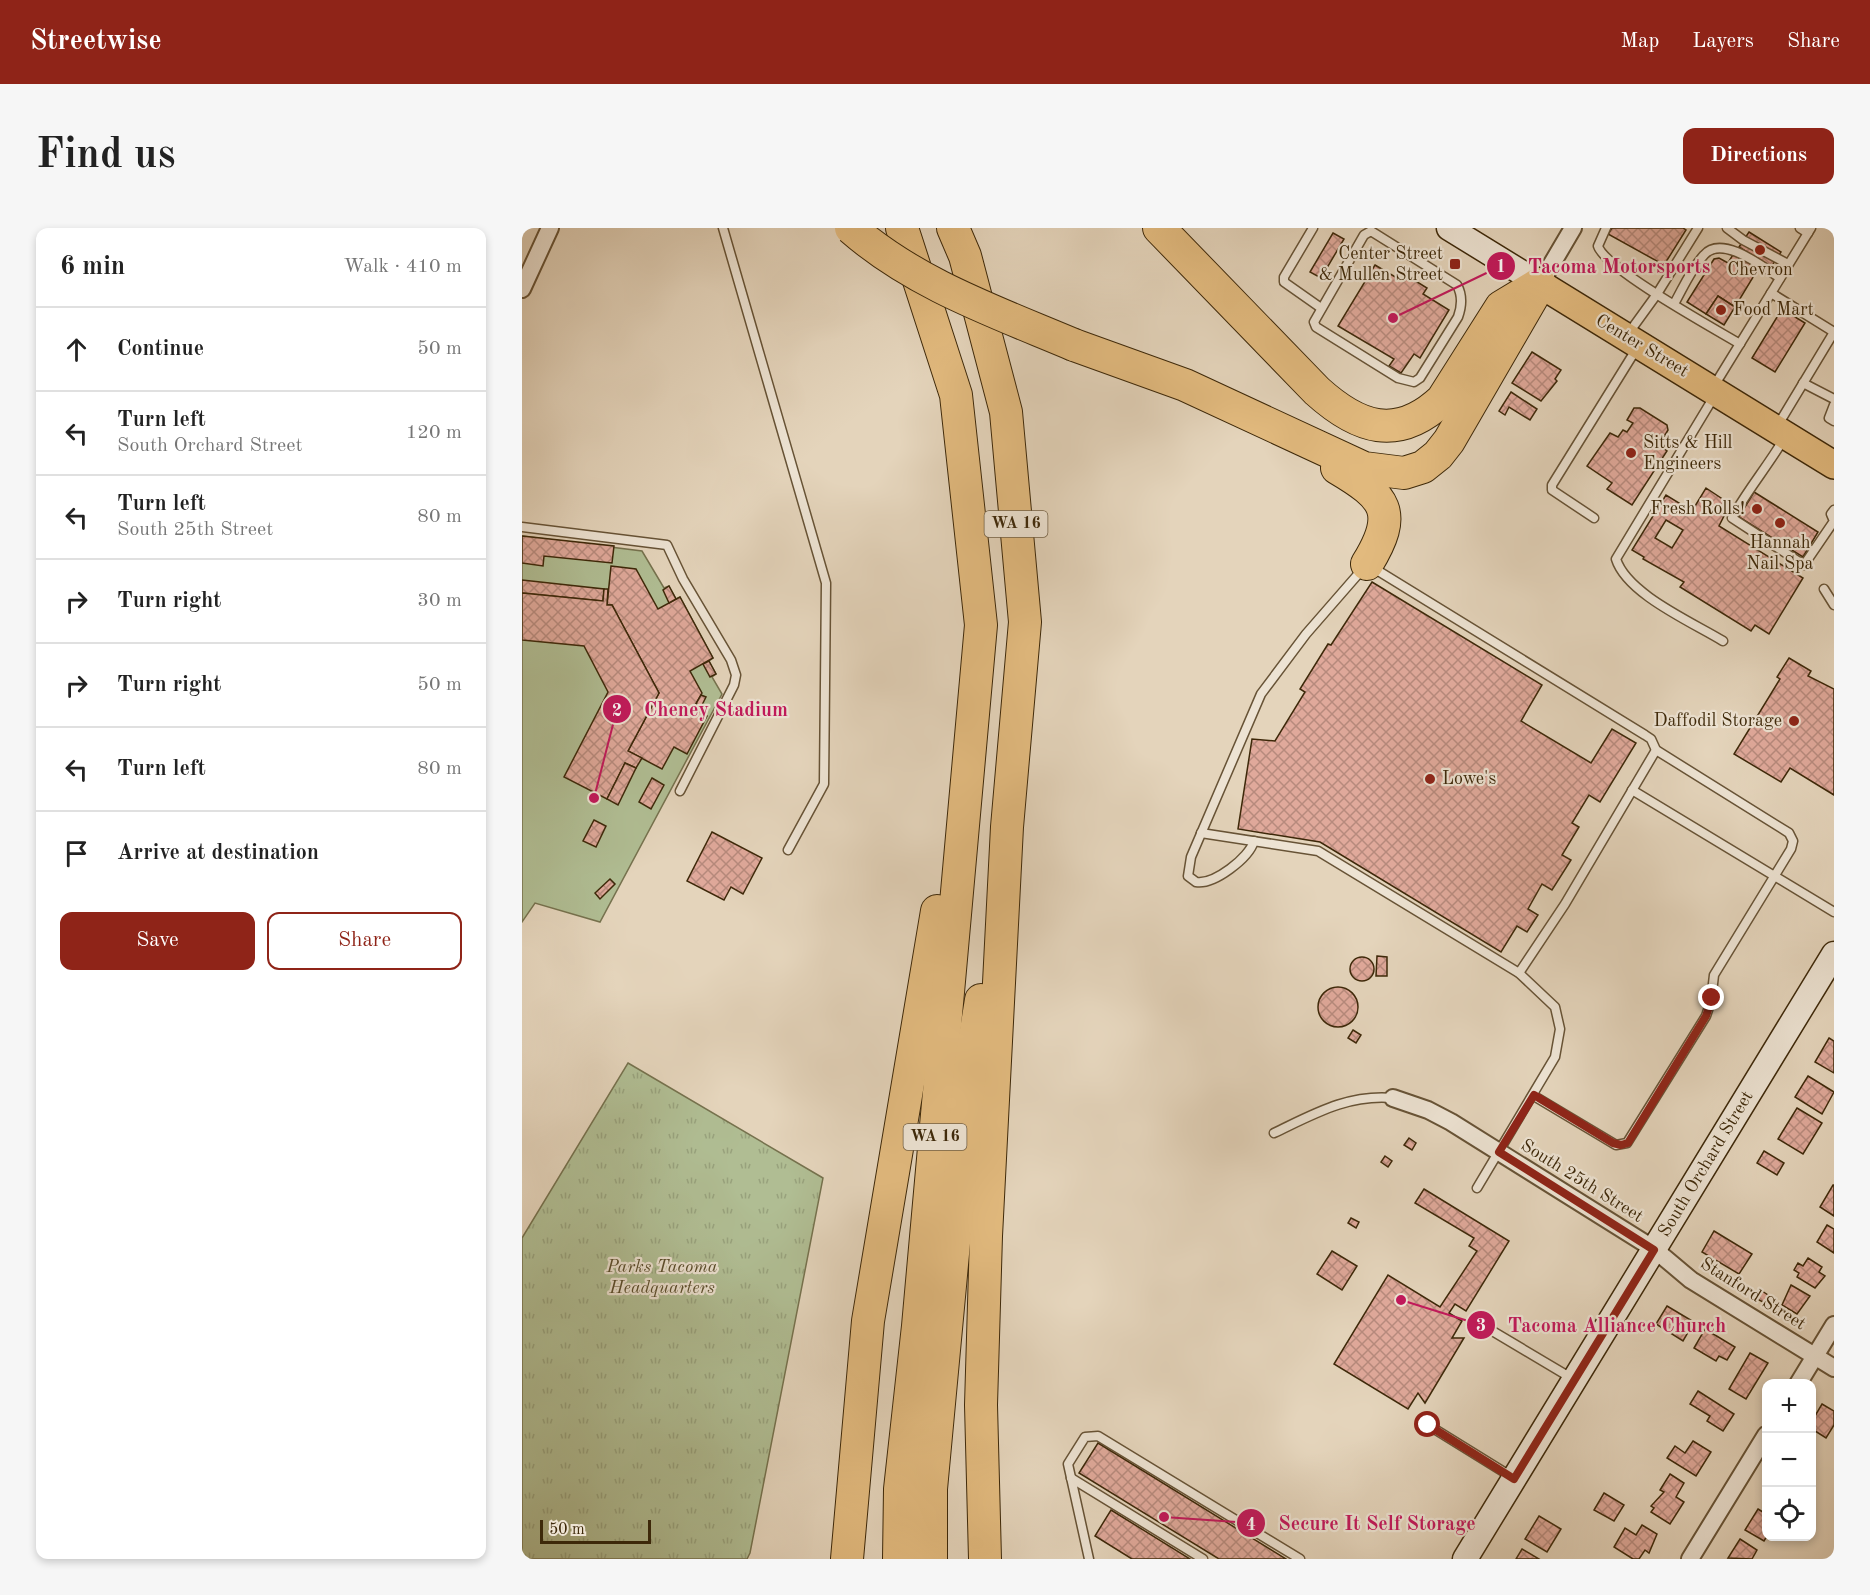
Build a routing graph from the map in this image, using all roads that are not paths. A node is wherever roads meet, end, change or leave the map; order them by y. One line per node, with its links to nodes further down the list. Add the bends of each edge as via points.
1 (550, 228): 19 (street)
2 (723, 228): 48 (lane, via 826,583 824,784)
3 (851, 228): 32 (highway, bridge, via 872,246 941,289 1074,345 1185,385)
4 (902, 228): 41 (highway, WA 16, via 948,364 960,416 981,625)
5 (953, 228): 45 (highway, WA 16, via 965,256 1006,412 1025,622)
6 (1159, 228): 18 (highway, via 1317,391 1338,410 1375,426 1411,422 1429,412 1442,400 1501,307)
7 (1313, 228): 23 (lane, via 1284,282)
8 (1356, 228): 15 (lane)
9 (1449, 228): 18 (main road, Center Street)
10 (1573, 228): 18 (street)
11 (1606, 228): 21 (lane, via 1599,246 1605,258)
12 (1727, 228): 16 (lane)
13 (1696, 229): 21 (lane)
14 (1806, 230): 16 (lane)
15 (1364, 235): 23 (lane); 23 (lane, via 1371,231 1457,285 1461,292 1458,317 1420,378 1407,382 1316,327 1314,322)
16 (1788, 264): 17 (lane)
17 (1780, 278): 20 (lane); 22 (lane, via 1740,253 1719,249 1703,255)
18 (1540, 284): 24 (main road, Center Street); 32 (highway, via 1449,441 1423,467 1404,473 1364,468)
19 (522, 289)
20 (1771, 293): 25 (lane); 26 (lane, via 1834,332)
21 (1657, 294): 22 (lane); 24 (lane)
22 (1674, 304): 25 (lane)
23 (1321, 308)
24 (1632, 341): 27 (main road, Center Street); 35 (lane, via 1552,485 1552,490)
25 (1740, 344): 27 (lane)
26 (1803, 383): 28 (lane); 31 (lane)
27 (1714, 390): 31 (main road, Center Street); 40 (lane, via 1616,559 1635,587)
28 (1834, 399)
29 (1834, 405): 30 (lane, via 1829,418)
30 (1834, 421)
31 (1781, 431): 33 (main road, Center Street); 34 (lane, via 1764,472 1749,487 1732,518 1804,565 1834,521)
32 (1304, 441): 37 (highway, via 1378,498 1383,509 1384,532)
33 (1834, 465)
34 (1833, 512)
35 (1594, 518)
36 (522, 527): 44 (lane, via 667,545 736,675)
37 (1367, 564): 42 (lane, via 1645,735); 46 (lane, via 1306,634 1261,694)
38 (1824, 589): 39 (lane)
39 (1834, 605)
40 (1723, 641)
41 (972, 715): 70 (highway, via 868,1321); 71 (highway, WA 16, via 900,1489)
42 (1656, 750): 43 (lane); 49 (lane, via 1791,835 1792,846)
43 (1632, 790): 49 (lane); 52 (lane)
44 (680, 791)
45 (1007, 827): 65 (highway); 72 (highway, WA 16, via 971,1061 931,1489)
46 (1201, 833): 47 (lane); 47 (lane, via 1187,871 1198,883 1239,863 1251,852)
47 (1254, 841): 52 (lane, via 1318,851)
48 (788, 850)
49 (1773, 877): 50 (lane); 53 (lane, via 1714,975 1706,1016 1628,1143 1613,1143)
50 (1834, 912)
51 (1834, 954): 58 (main road, South Orchard Street)
52 (1519, 973): 53 (lane, via 1556,1007 1560,1029 1555,1057)
53 (1534, 1095): 56 (lane)
54 (1393, 1098): 55 (lane, via 1372,1096 1335,1104); 56 (street, South 25th Street, via 1428,1110)
55 (1274, 1133)
56 (1499, 1152): 57 (lane); 58 (street, South 25th Street)
57 (1477, 1188)
58 (1654, 1250): 61 (street, Stanford Street, via 1691,1280); 64 (main road, South Orchard Street)
59 (1834, 1325): 61 (street)
60 (1489, 1329): 64 (lane)
61 (1815, 1356): 62 (street, Stanford Street); 63 (street)
62 (1834, 1368)
63 (1801, 1379)
64 (1574, 1380): 69 (main road, South Orchard Street)
65 (981, 1405): 73 (highway); 74 (highway)
66 (1428, 1425): 69 (lane)
67 (1762, 1443): 79 (street)
68 (1071, 1478): 75 (lane); 76 (lane); 77 (lane, via 1068,1464 1085,1437 1098,1436)
69 (1514, 1479): 78 (main road, South Orchard Street)
70 (847, 1559)
71 (899, 1559)
72 (931, 1559)
73 (976, 1559)
74 (985, 1559)
75 (1089, 1559)
76 (1203, 1559)
77 (1300, 1559)
78 (1465, 1559)
79 (1690, 1559)

